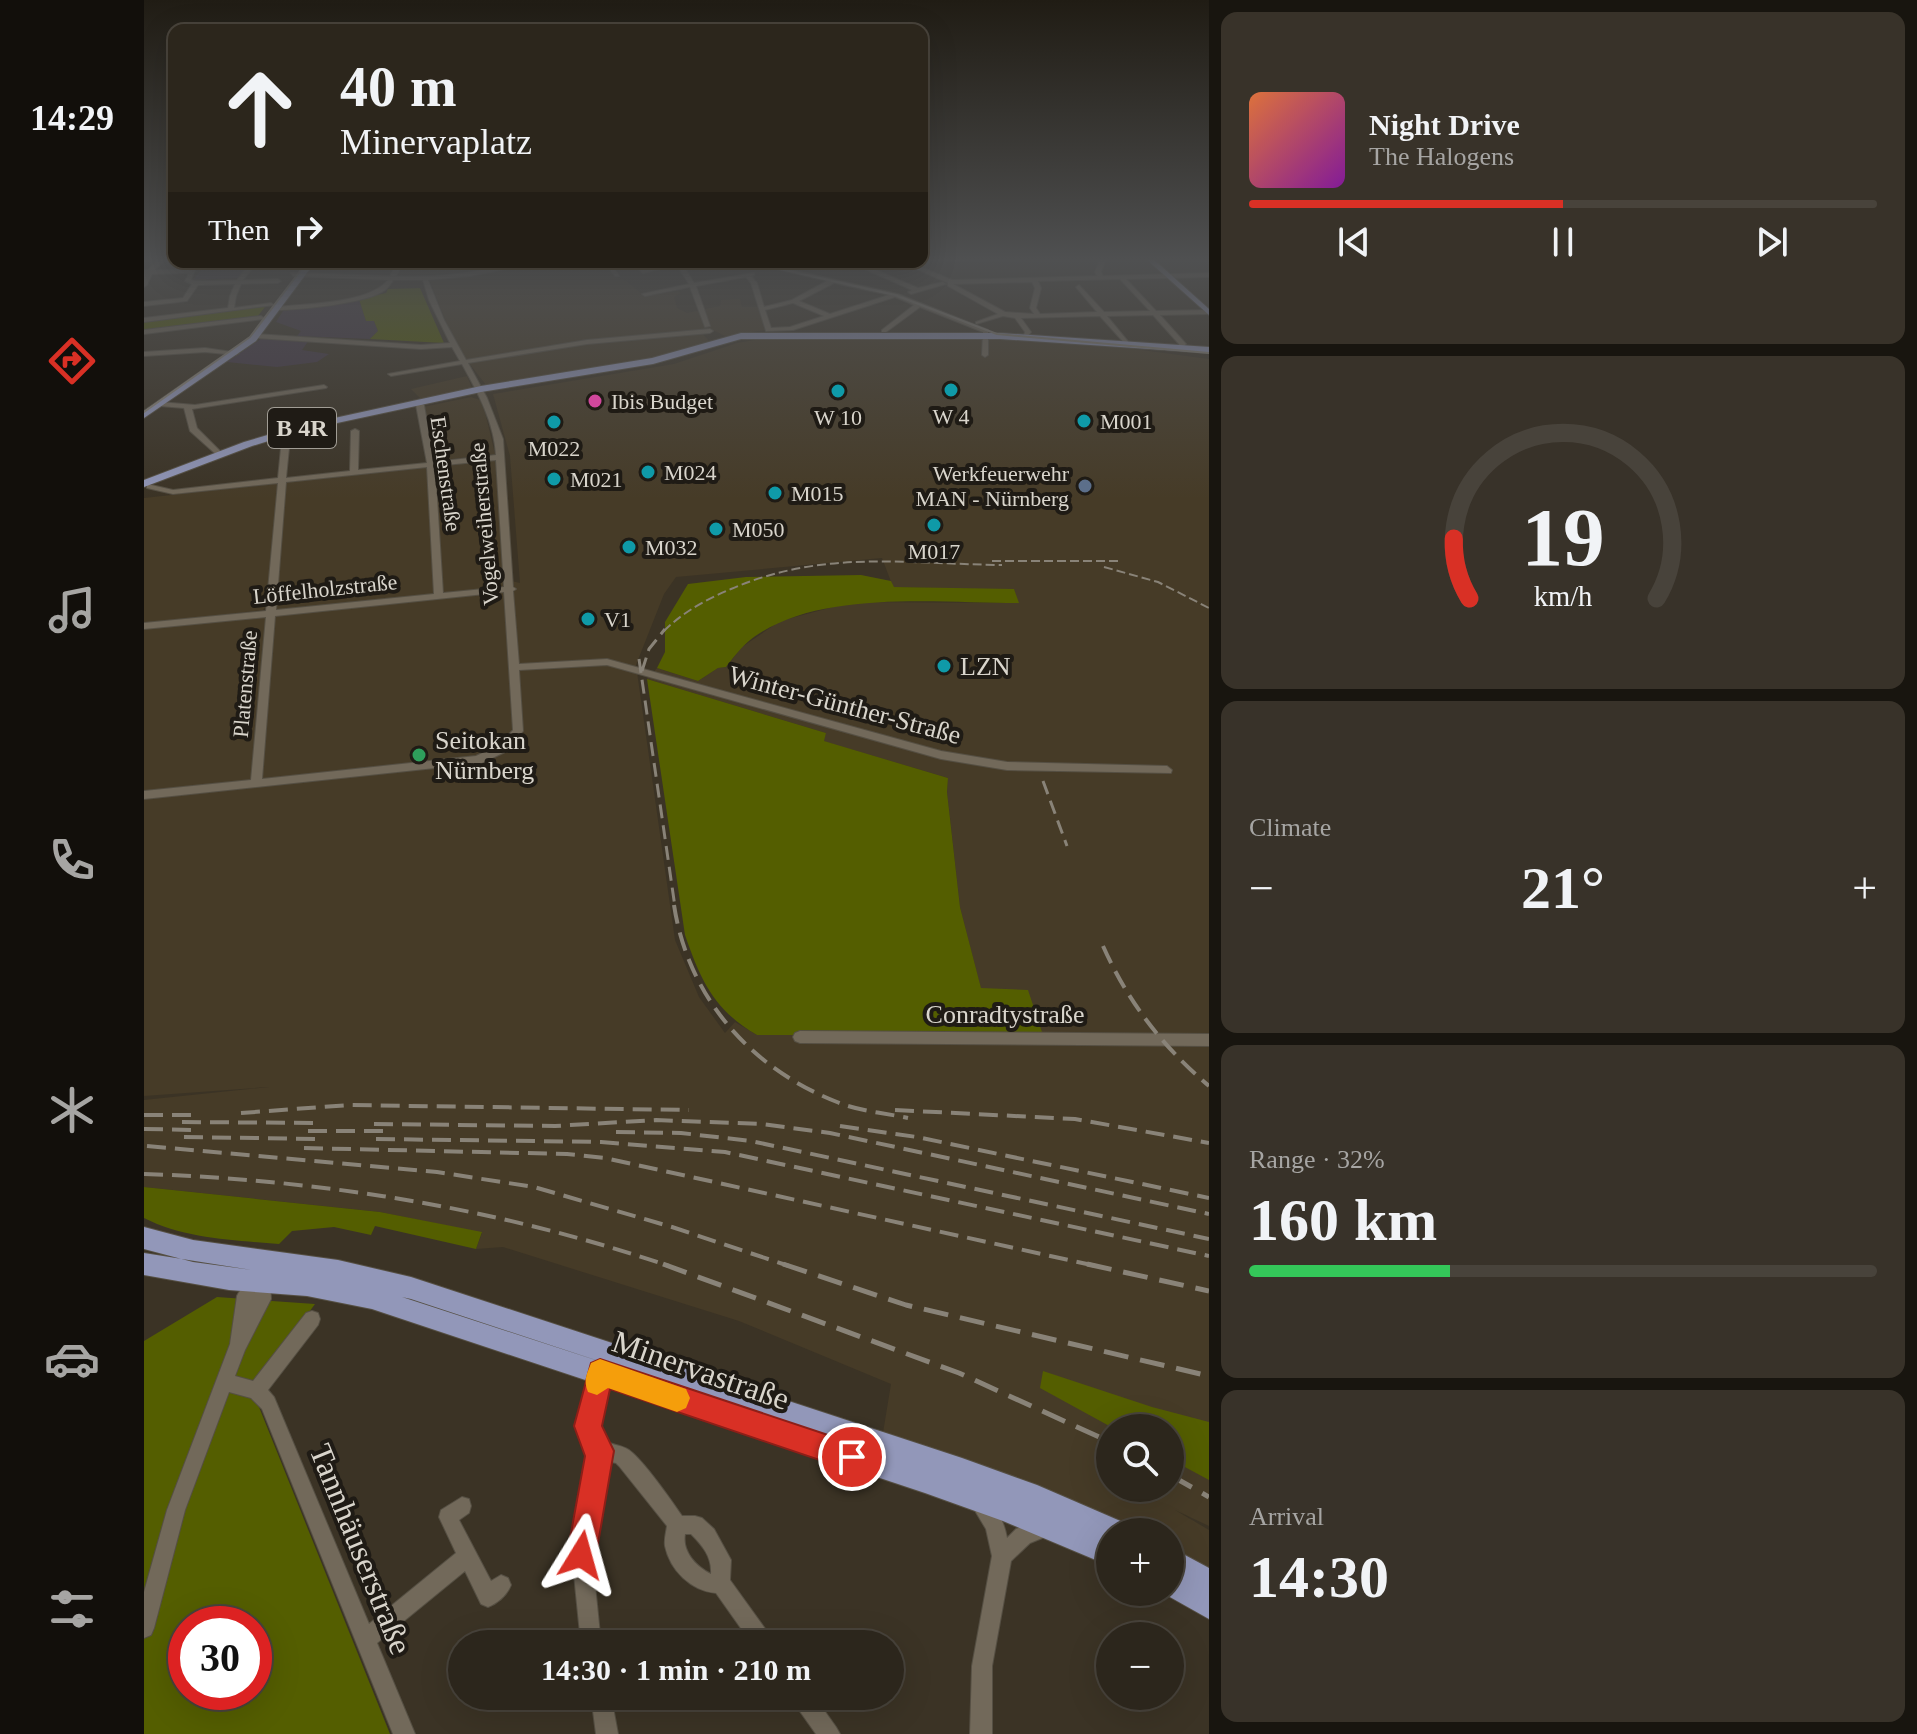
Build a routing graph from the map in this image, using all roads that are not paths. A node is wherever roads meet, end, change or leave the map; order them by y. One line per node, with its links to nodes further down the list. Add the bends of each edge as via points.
1 (243, 338): 14 (main road)
2 (253, 338): 14 (main road)
3 (285, 338): 12 (street)
4 (451, 338): 12 (street, Vogelweiherstraße)
5 (646, 338): 18 (street)
6 (706, 338): 21 (main road, B 4R, via 653,361)
7 (985, 338): 17 (street)
8 (1051, 338): 11 (main road, B 4R)
9 (1122, 338): 11 (street)
10 (1178, 338): 13 (street, via 1183,344)
11 (1127, 344): 13 (main road, B 4R); 15 (main road, B 4R)
12 (454, 345): 18 (street, Vogelweiherstraße)
13 (1179, 348): 15 (main road, B 4R)
14 (231, 352): 16 (street); 22 (main road); 24 (main road)
15 (1209, 353)
16 (144, 354)
17 (985, 355)
18 (463, 360): 19 (street); 21 (street, Vogelweiherstraße)
19 (391, 374)
20 (324, 387): 25 (street)
21 (482, 391): 23 (main road, B 4R); 29 (main road, B 4R, via 289,431); 30 (street, Vogelweiherstraße)
22 (160, 404): 25 (street); 26 (main road)
23 (420, 405): 31 (street, Eschenstraße); 34 (main road, B 4R, via 251,446)
24 (144, 408)
25 (188, 408): 29 (street, via 193,429)
26 (144, 415)
27 (355, 431): 32 (street)
28 (282, 445): 33 (street, Platenstraße)
29 (219, 455): 34 (main road, B 4R)
30 (501, 457): 31 (street); 35 (street, Vogelweiherstraße)
31 (431, 464): 32 (street); 36 (street, Eschenstraße)
32 (354, 474): 33 (street)
33 (281, 481): 34 (street, via 173,492); 37 (street, Platenstraße)
34 (147, 482)
35 (511, 589): 36 (street, Löffelholzstraße); 39 (street, Vogelweiherstraße)
36 (439, 596): 37 (street, Löffelholzstraße)
37 (271, 614): 38 (street, Löffelholzstraße); 41 (street, Platenstraße)
38 (144, 626)
39 (516, 667): 40 (street, Winter-Günther-Straße, via 607,662 991,765); 41 (street, Vogelweiherstraße, via 518,731 503,748 478,760)
40 (1167, 770)
41 (256, 784): 42 (street)
42 (144, 795)
43 (800, 1037): 44 (street, Conradtystraße)
44 (1209, 1040)
45 (144, 1238): 47 (main road, Minervastraße)
46 (144, 1264): 47 (main road, Minervastraße, via 229,1279)
47 (266, 1270): 49 (main road, Minervastraße, via 386,1302); 50 (street, via 263,1299); 55 (main road, Minervastraße, via 364,1276 432,1295 962,1470)
48 (312, 1319): 51 (street)
49 (600, 1372): 52 (street, via 588,1426); 53 (main road, Minervastraße)
50 (226, 1382): 51 (street); 67 (street, via 176,1510)
51 (256, 1391): 70 (street, Tannhäuserstraße, via 268,1403)
52 (600, 1451): 56 (street, via 622,1456); 68 (street, via 581,1545)
53 (975, 1499): 57 (main road, Minervastraße); 60 (street, via 995,1525)
54 (462, 1506): 59 (street, via 448,1517)
55 (1096, 1523)
56 (676, 1525): 62 (street, via 676,1550 706,1584); 62 (street, via 695,1525 707,1536 721,1560)
57 (1047, 1526): 58 (main road, Minervastraße); 60 (street, via 1023,1536)
58 (1096, 1547)
59 (468, 1556): 64 (street, via 488,1597); 70 (street)
60 (1002, 1556): 76 (street, via 982,1666)
61 (1184, 1568): 63 (main road)
62 (720, 1583): 69 (street)
63 (1209, 1583)
64 (501, 1585)
65 (1184, 1591): 66 (main road)
66 (1209, 1606)
67 (144, 1628)
68 (590, 1630)
69 (754, 1630)
70 (365, 1640): 73 (street, Tannhäuserstraße)
71 (603, 1710): 74 (street)
72 (811, 1710): 75 (street)
73 (404, 1734)
74 (607, 1734)
75 (829, 1734)
76 (981, 1734)

